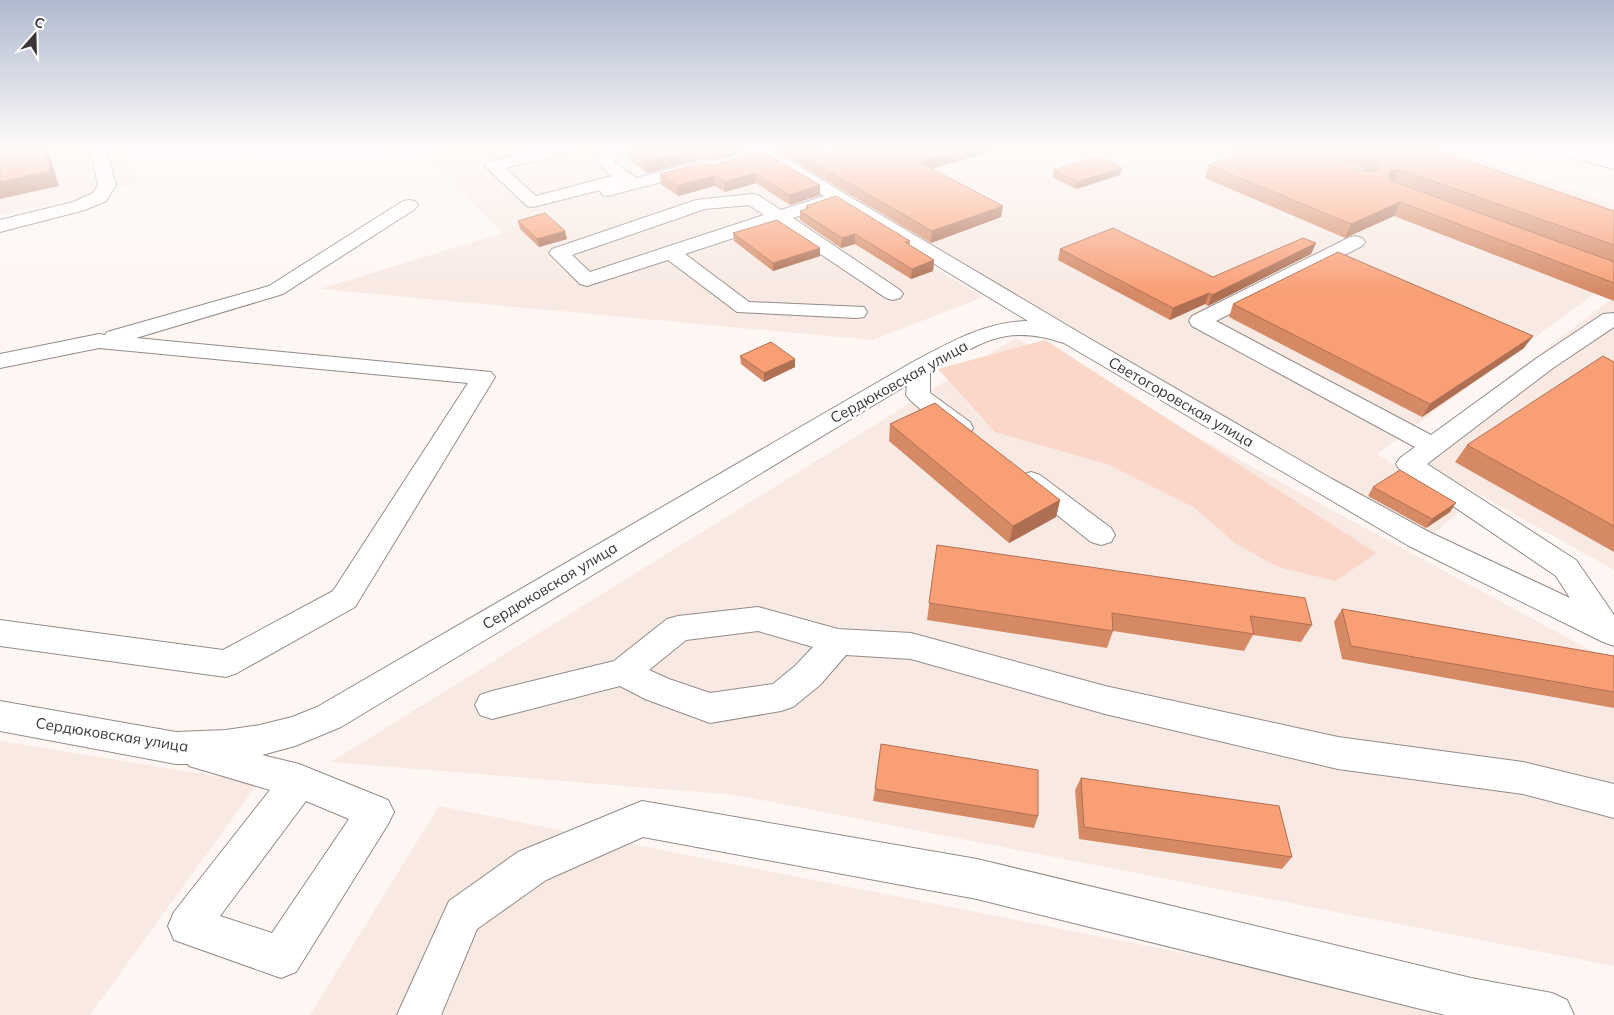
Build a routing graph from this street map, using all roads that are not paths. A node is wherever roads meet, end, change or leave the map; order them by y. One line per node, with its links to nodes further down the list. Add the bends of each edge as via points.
1 (99, 197): 7 (street, via 79,206)
2 (528, 197): 3 (street, via 533,202)
3 (554, 197)
4 (837, 198): 6 (street); 13 (street, Светогоровская улица)
5 (409, 205): 14 (street, via 276,290)
6 (778, 217): 9 (street); 9 (street, via 752,199 702,204 559,253 587,280); 10 (street)
7 (0, 226)
8 (1355, 242): 18 (street, via 1200,321)
9 (670, 252): 11 (street, via 744,308)
10 (893, 294)
11 (856, 312)
12 (1614, 320): 18 (street, via 1545,363)
13 (1072, 338): 16 (street, Сердюковская улица, via 1039,327 1001,328); 21 (street, Светогоровская улица, via 1419,539)
14 (99, 341): 15 (street); 22 (street, via 483,377 344,599 226,664)
15 (0, 361)
16 (918, 368): 17 (street, via 918,395); 27 (street, Сердюковская улица, via 330,717 295,731 243,744)
17 (979, 441)
18 (1432, 446): 21 (street, via 1408,464 1566,568)
19 (1009, 465): 20 (street)
20 (1101, 535)
21 (1610, 631)
22 (0, 633)
23 (838, 642): 24 (street, via 758,619 678,628); 24 (street, via 808,675 781,697 710,708 657,689); 29 (street, via 910,646 1105,700 1338,753 1523,778)
24 (623, 672): 25 (street)
25 (492, 705)
26 (0, 716): 27 (street, Сердюковская улица)
27 (176, 748): 28 (street)
28 (299, 781): 28 (street, via 375,812 281,957 188,926)
29 (1614, 801)
30 (419, 1015): 31 (street, via 463,915 532,866 642,819 977,879 1471,1000)
31 (1552, 1015)

